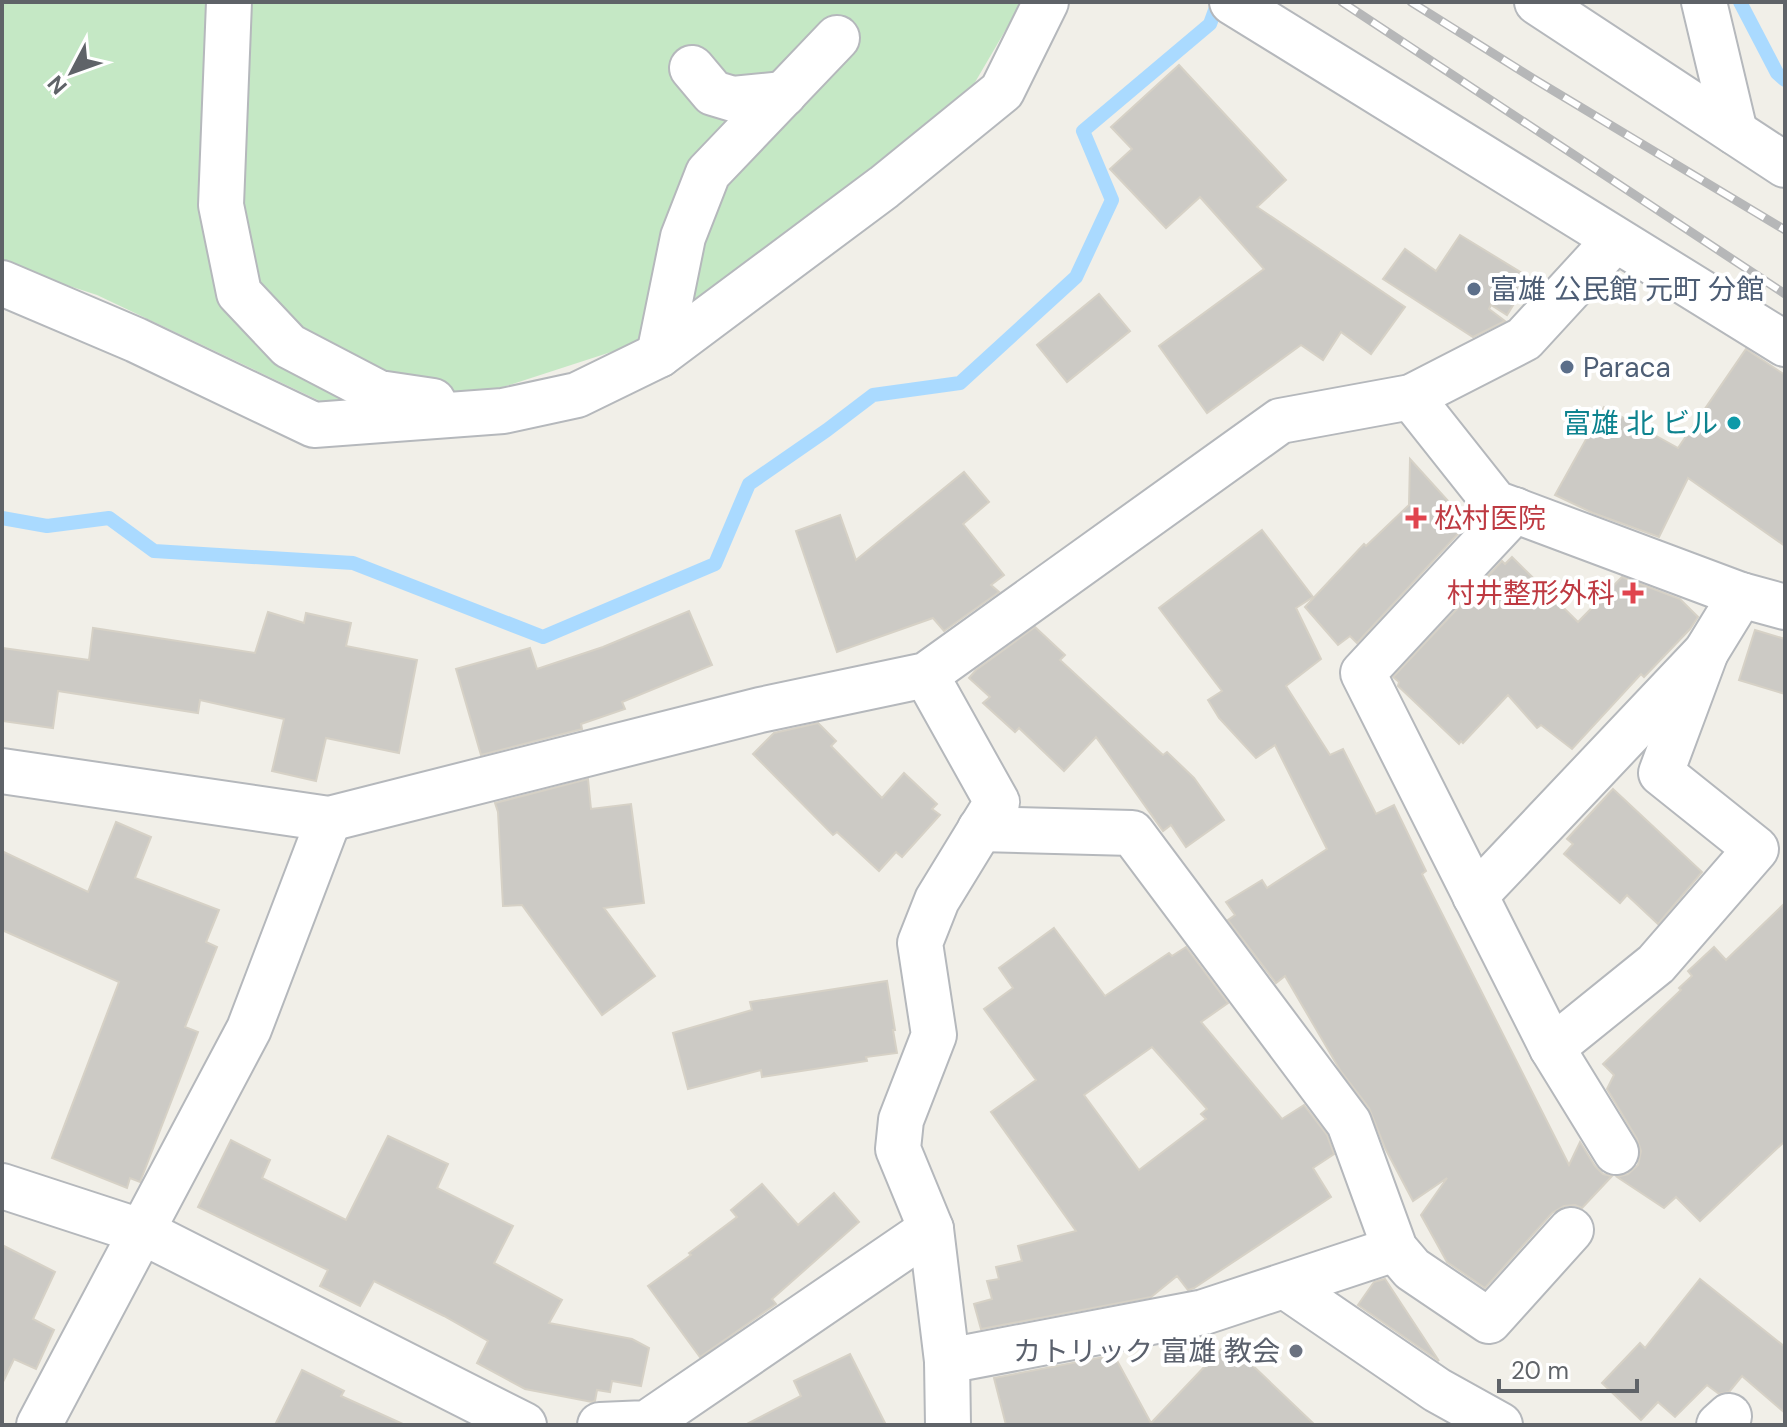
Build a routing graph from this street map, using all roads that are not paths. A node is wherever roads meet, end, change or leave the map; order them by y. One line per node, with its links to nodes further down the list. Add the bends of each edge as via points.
1 (229, 2): 16 (street, via 221,205 239,293 289,346 379,393)
2 (1046, 2): 14 (street, via 1002,91 884,187)
3 (1232, 2): 11 (street)
4 (1537, 2): 9 (street)
5 (1704, 2): 9 (street)
6 (837, 38): 8 (street)
7 (692, 68): 8 (street, via 713,93 733,99)
8 (784, 94): 14 (street, via 708,173 683,237)
9 (1735, 132): 10 (street)
10 (1785, 165)
11 (1615, 240): 13 (street); 15 (street, via 1524,339)
12 (2, 283): 16 (street, via 314,425)
13 (1785, 344)
14 (659, 355): 16 (street, via 577,395)
15 (1411, 397): 17 (street, via 1495,503); 21 (street, via 1280,421)
16 (503, 411)
17 (1515, 510): 18 (street); 25 (street, via 1363,673)
18 (1741, 595): 19 (street); 20 (street)
19 (1785, 607)
20 (1706, 652): 25 (street); 26 (street, via 1661,773 1756,849 1656,964)
21 (926, 675): 23 (street, via 760,710); 24 (street, via 997,802)
22 (2, 771): 23 (street)
23 (329, 819): 31 (street, via 249,1029)
24 (980, 829): 29 (street, via 937,900 920,943 934,1035 901,1120 898,1149); 32 (street, via 1132,833 1349,1123)
25 (1475, 896): 26 (street)
26 (1552, 1048): 27 (street)
27 (1616, 1152)
28 (2, 1186): 31 (street)
29 (931, 1229): 34 (street); 37 (street, via 647,1423)
30 (1571, 1230): 32 (street, via 1489,1321 1412,1269)
31 (143, 1232): 35 (street); 36 (street)
32 (1395, 1249): 33 (street)
33 (1285, 1286): 34 (street, via 1204,1312); 39 (street, via 1437,1390)
34 (947, 1361): 38 (street)
35 (39, 1425)
36 (524, 1425)
37 (600, 1425)
38 (948, 1425)
39 (1500, 1425)

